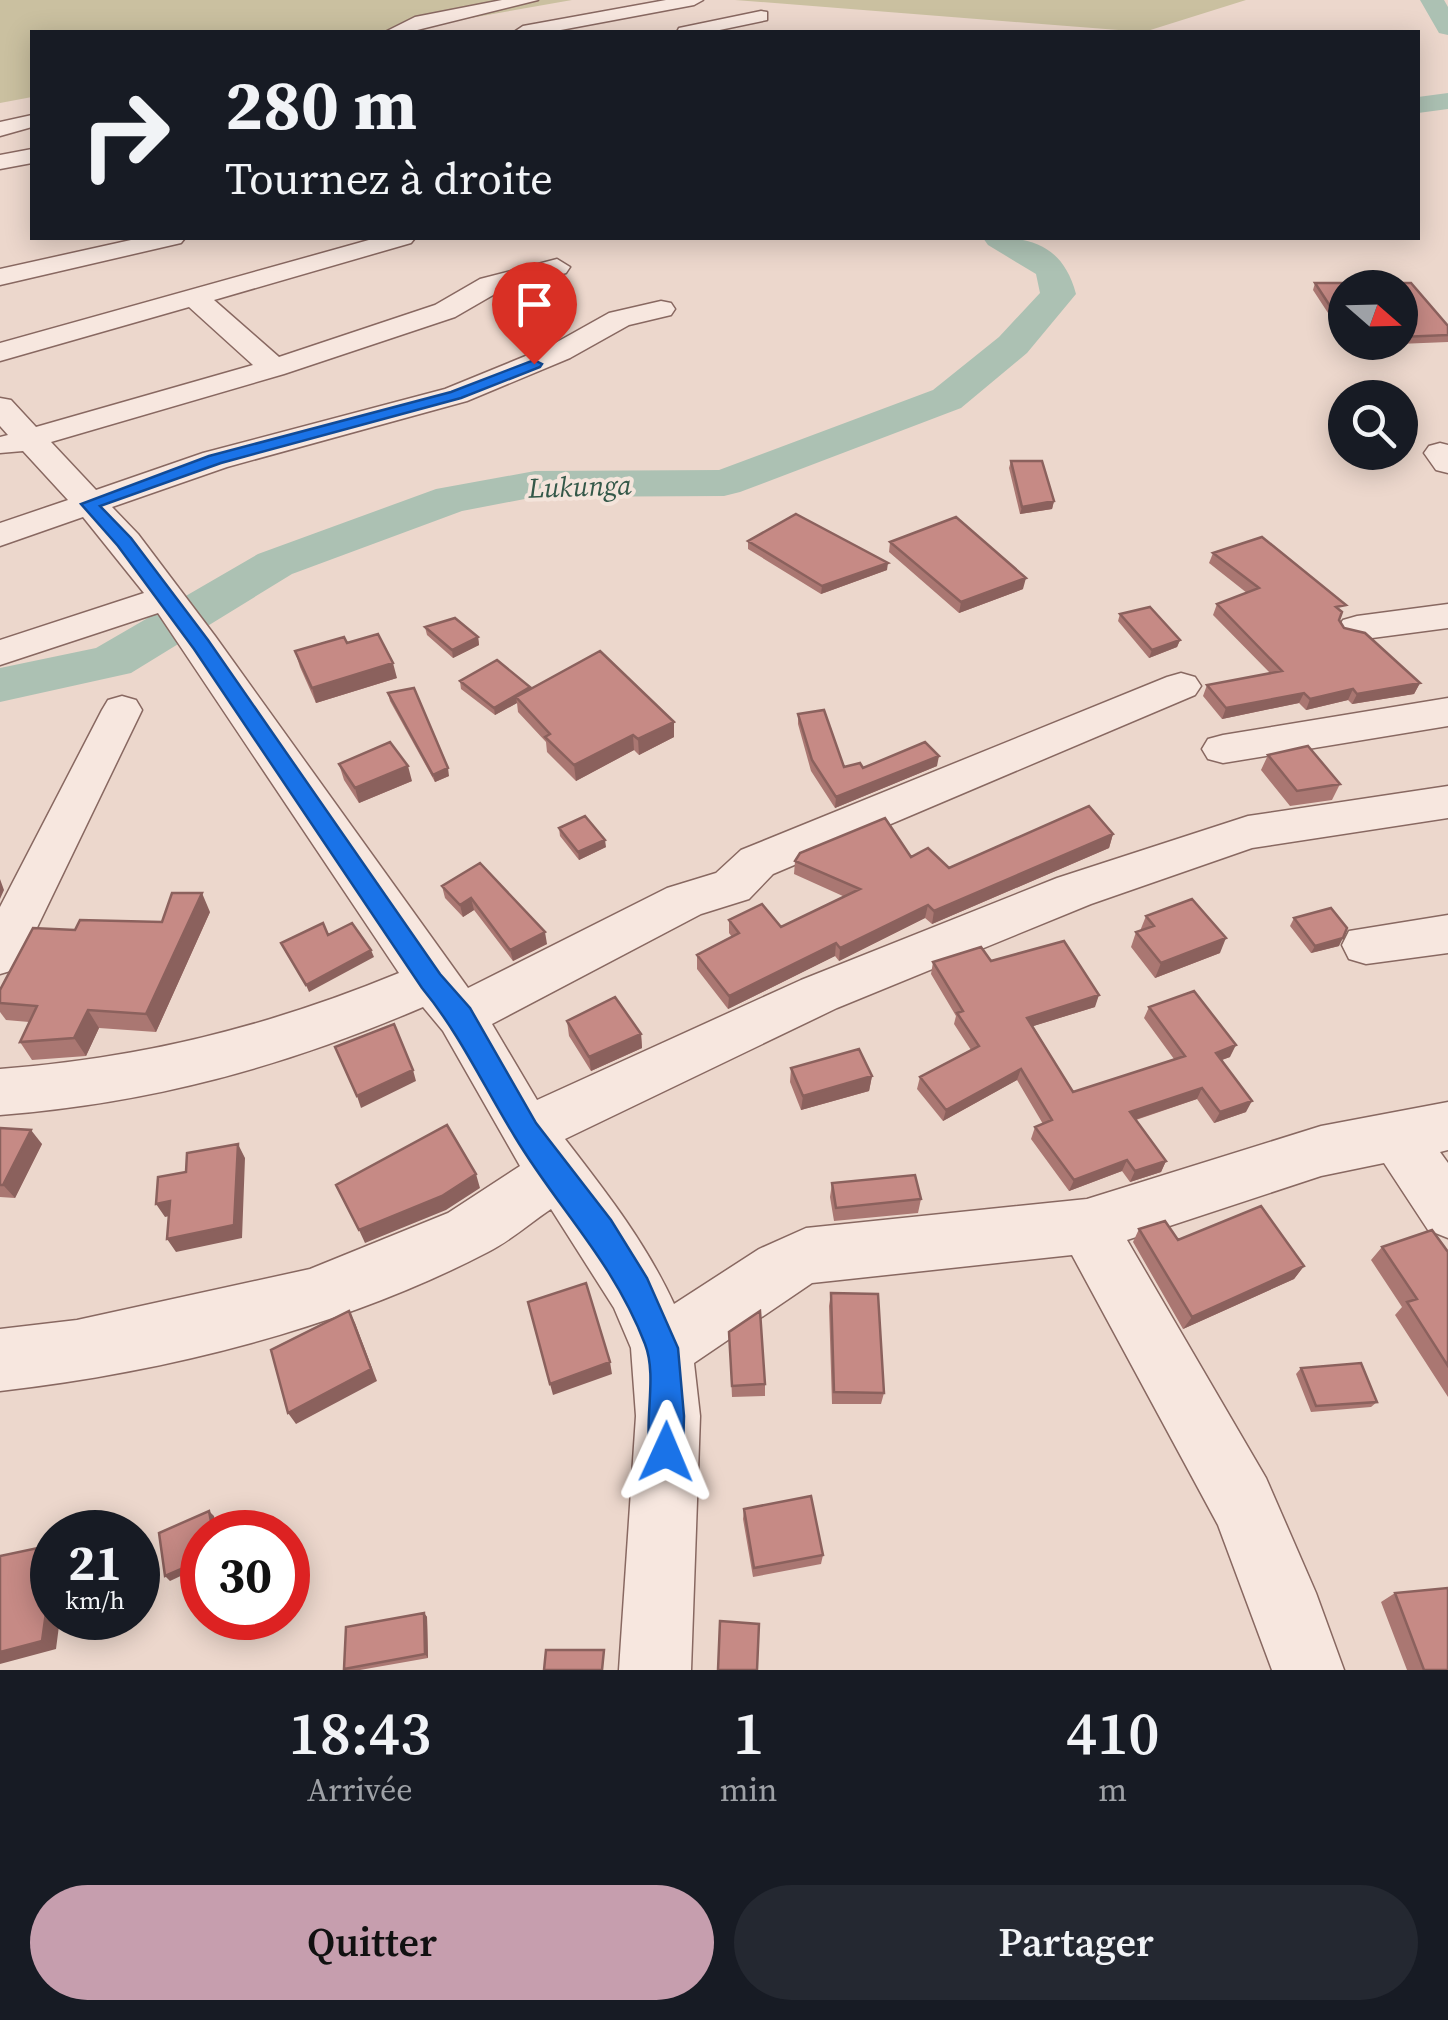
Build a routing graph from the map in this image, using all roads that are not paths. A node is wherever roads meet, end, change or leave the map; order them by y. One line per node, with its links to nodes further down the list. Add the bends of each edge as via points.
1 (530, 0): 4 (street)
2 (694, 0): 5 (street)
3 (761, 16): 6 (street)
4 (399, 30)
5 (534, 30)
6 (695, 30)
7 (30, 122): 8 (street)
8 (0, 129)
9 (30, 156): 10 (street)
10 (0, 162)
11 (163, 240): 14 (street)
12 (395, 240): 15 (street)
13 (557, 266): 18 (street, via 490,284 445,310)
14 (0, 277)
15 (195, 298): 17 (street); 18 (street)
16 (661, 309): 21 (street, via 619,319 456,395 215,460)
17 (0, 352)
18 (274, 368): 20 (street)
19 (0, 407): 20 (street)
20 (15, 443): 21 (street)
21 (89, 504): 22 (street); 23 (street)
22 (0, 535)
23 (166, 598): 26 (street); 35 (street)
24 (1448, 616): 25 (street)
25 (1356, 628)
26 (0, 653)
27 (1181, 686): 35 (street, via 757,862 732,886)
28 (122, 710): 34 (street)
29 (1448, 712): 30 (street)
30 (1222, 749)
31 (1448, 802): 38 (street, via 1248,832 1074,891 819,994)
32 (1448, 934): 33 (street)
33 (1366, 945)
34 (0, 955)
35 (446, 999): 36 (street, via 105,1083); 38 (street)
36 (0, 1092)
37 (1423, 1131): 39 (street); 40 (street, via 1321,1151)
38 (541, 1152): 41 (street, via 636,1288); 42 (street, via 469,1232 310,1298 77,1351)
39 (1448, 1212)
40 (1087, 1226): 41 (street, via 806,1256); 44 (street, via 1242,1502)
41 (662, 1348): 43 (street, via 668,1416)
42 (0, 1360)
43 (654, 1670)
44 (1308, 1670)

